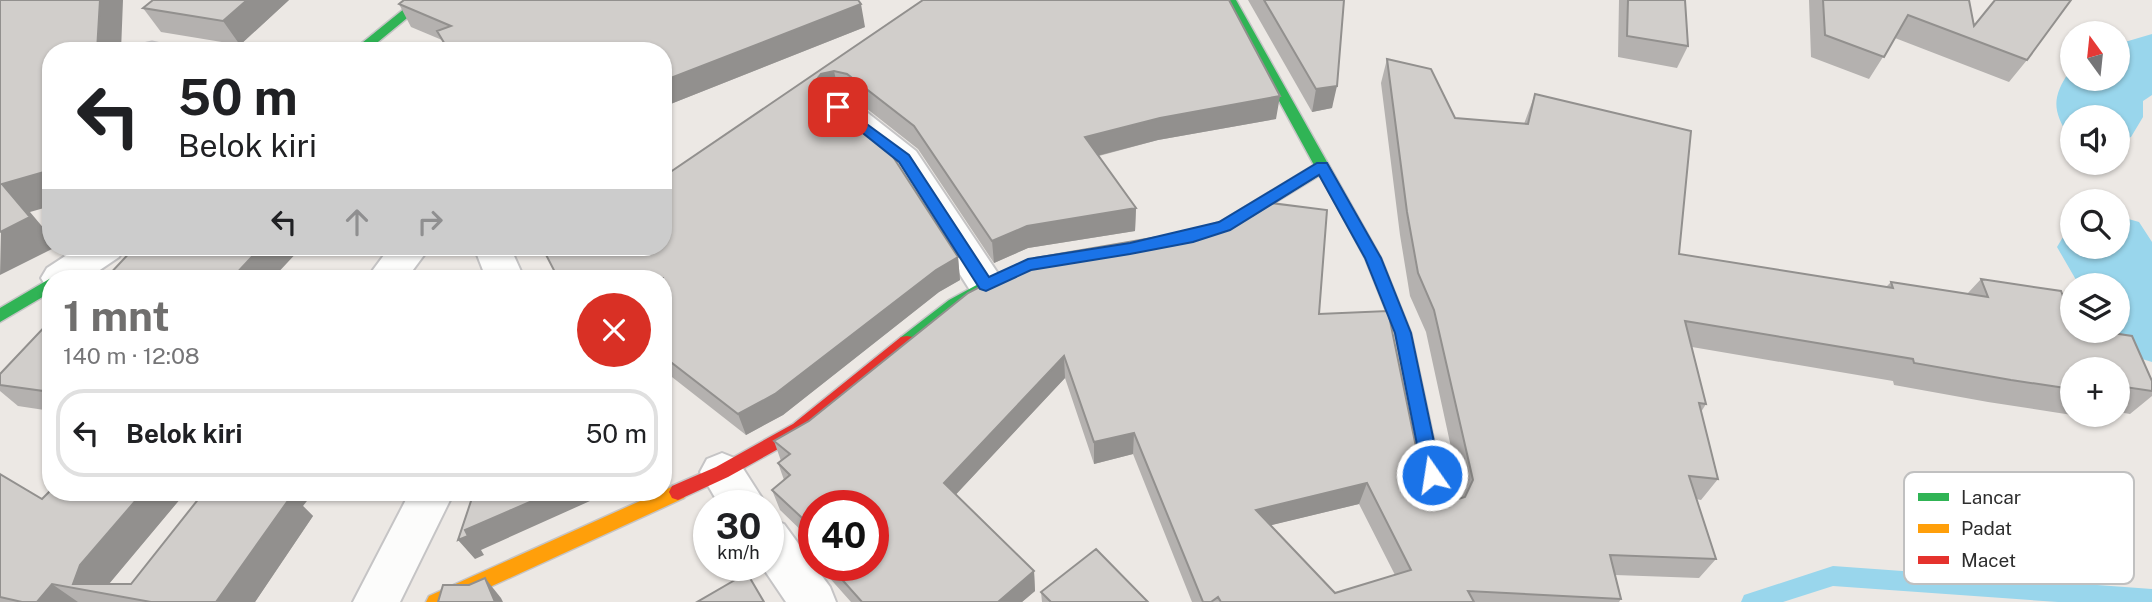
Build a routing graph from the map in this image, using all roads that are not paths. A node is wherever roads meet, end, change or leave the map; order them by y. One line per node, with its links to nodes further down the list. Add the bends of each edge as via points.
1 (1230, 0): 5 (street)
2 (429, 1): 3 (street)
3 (373, 42)
4 (838, 107): 11 (street, via 904,159)
5 (1322, 167): 6 (street, via 1225,226); 16 (street, via 1373,258 1403,333)
6 (1096, 255)
7 (93, 256): 9 (street)
8 (404, 256): 10 (street)
9 (72, 270)
10 (392, 270)
11 (996, 280): 14 (street, via 955,304 799,429)
12 (42, 290): 13 (street)
13 (0, 316)
14 (734, 489): 19 (street)
15 (427, 501): 18 (street)
16 (1438, 501)
17 (784, 561): 20 (street)
18 (376, 602)
19 (436, 602)
20 (813, 602)

